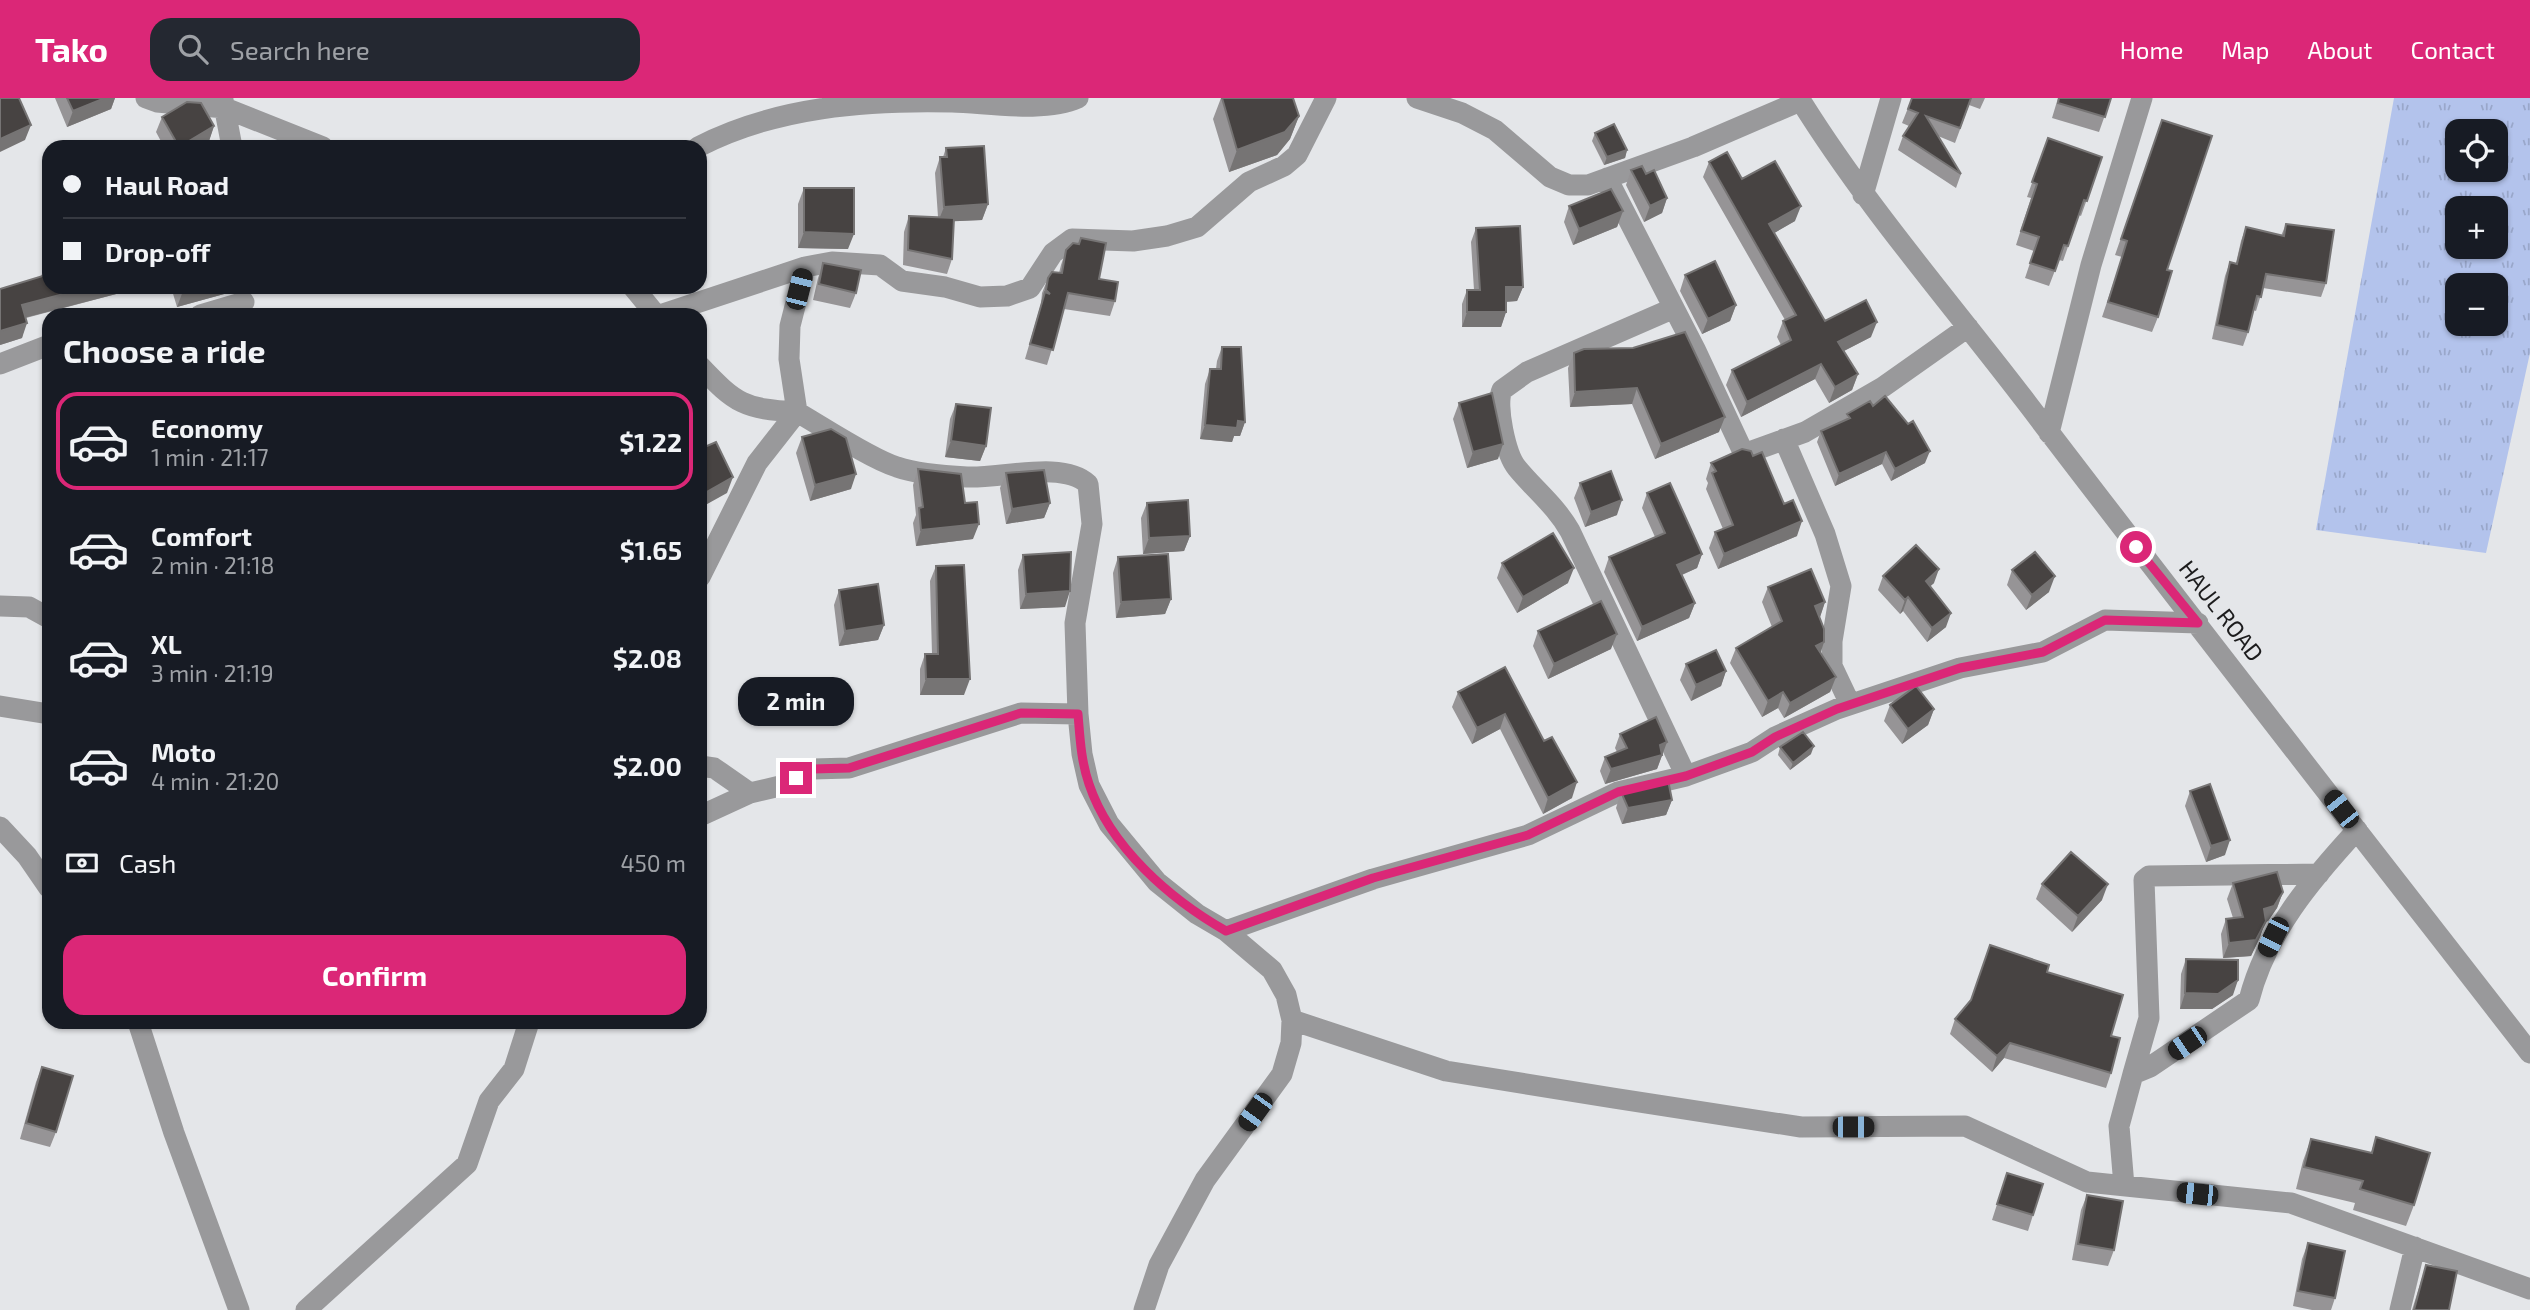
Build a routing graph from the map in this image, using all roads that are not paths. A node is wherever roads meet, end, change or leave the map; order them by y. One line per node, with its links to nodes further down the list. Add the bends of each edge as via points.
1 (146, 98): 8 (street)
2 (1078, 98): 11 (street, via 1042,106 855,105 782,116)
3 (1326, 98): 14 (street, via 1297,155 1250,182 1197,227 1133,242 1072,239 1053,253 1030,288 1007,296 980,297 902,281 880,265 832,262)
4 (1417, 98): 12 (street, via 1495,130 1550,177 1569,185)
5 (1891, 98): 13 (street)
6 (2143, 98): 26 (street, via 2087,279)
7 (1799, 99): 12 (street, via 1693,147); 13 (street, HAUL ROAD)
8 (224, 103): 9 (street); 10 (street)
9 (231, 140)
10 (307, 140)
11 (707, 142)
12 (1607, 178): 20 (street)
13 (1863, 195): 21 (street, HAUL ROAD)
14 (805, 267): 19 (street); 25 (street, via 790,326 789,359)
15 (639, 294): 18 (street)
16 (244, 301): 17 (street)
17 (222, 308)
18 (652, 308)
19 (679, 308)
20 (1674, 308): 27 (street, via 1744,454); 37 (street, via 1527,373 1502,390 1498,409 1514,466 1558,509)
21 (1968, 327): 26 (street, HAUL ROAD); 27 (street, via 1883,387 1805,432)
22 (42, 348): 23 (street)
23 (0, 364)
24 (707, 373): 25 (street, via 731,398 751,408)
25 (797, 412): 28 (street, via 757,463); 35 (street, via 896,467 968,477 1059,474 1081,477 1088,484 1092,524 1075,623)
26 (2049, 433): 31 (street, HAUL ROAD)
27 (1784, 439): 32 (street, via 1825,534 1841,586 1832,667)
28 (707, 563)
29 (0, 606): 30 (street, via 29,607)
30 (42, 614)
31 (2198, 623): 32 (street, via 2105,620 2043,652 1960,668); 41 (street, HAUL ROAD)
32 (1850, 705): 37 (street, via 1775,737 1752,752)
33 (0, 706): 34 (street)
34 (42, 712)
35 (1078, 714): 38 (street, via 1021,713 849,768 813,769 780,786); 44 (street, via 1089,785 1109,824 1157,882)
36 (707, 767): 38 (street)
37 (1686, 776): 44 (street, via 1618,792 1528,835 1373,878)
38 (750, 793): 39 (street)
39 (707, 813)
40 (0, 827): 43 (street)
41 (2357, 830): 42 (street); 48 (street, HAUL ROAD)
42 (2319, 874): 49 (street, via 2273,937 2249,1000); 49 (street, via 2149,876 2144,880 2149,1018)
43 (42, 878)
44 (1226, 931): 45 (street, via 1272,970 1286,995)
45 (1292, 1020): 50 (street, via 1446,1071 1613,1098 1801,1127 1965,1126 2087,1182); 55 (street, via 1292,1043 1282,1074 1205,1180 1159,1265)
46 (140, 1029): 53 (street)
47 (527, 1029): 54 (street, via 514,1069 489,1101 467,1164)
48 (2530, 1053)
49 (2133, 1074): 50 (street, via 2119,1126)
50 (2124, 1186): 51 (street, via 2291,1203)
51 (2415, 1247): 52 (street); 56 (street)
52 (2530, 1289)
53 (239, 1310)
54 (306, 1310)
55 (1144, 1310)
56 (2400, 1310)

